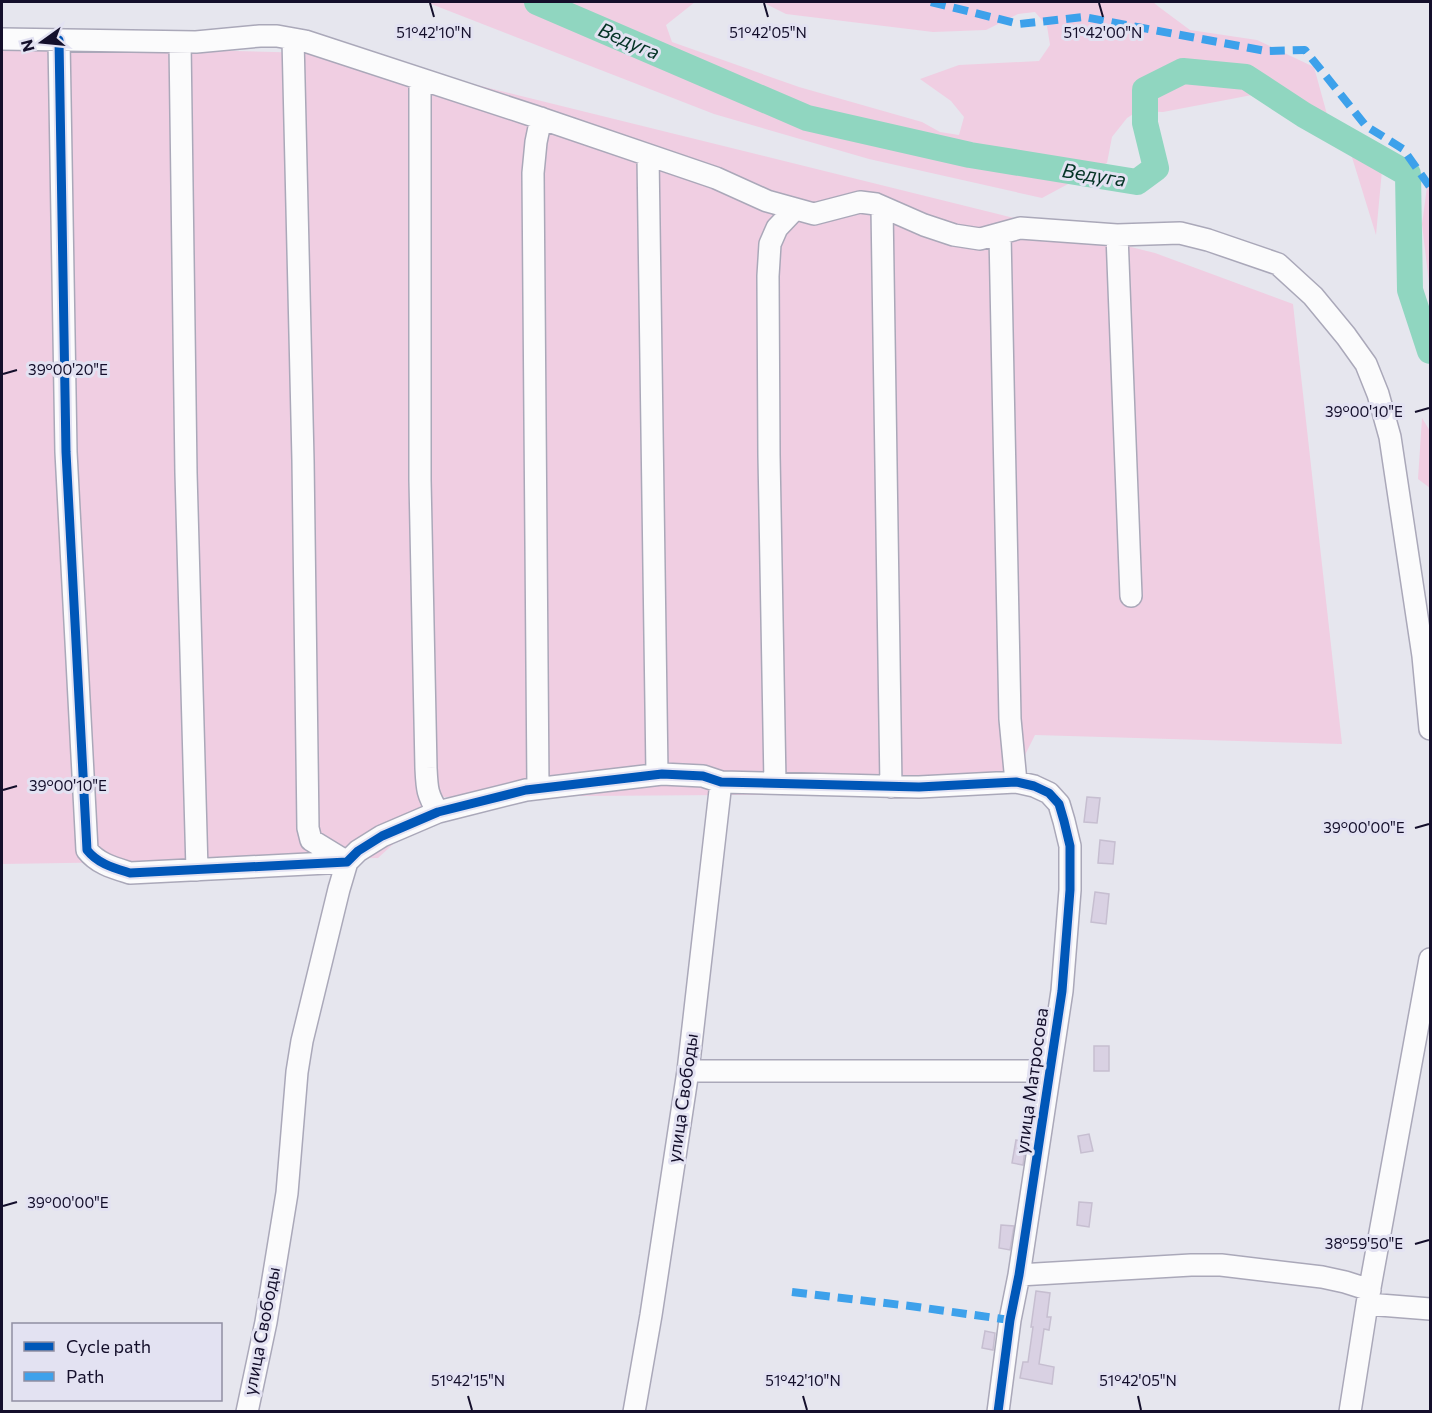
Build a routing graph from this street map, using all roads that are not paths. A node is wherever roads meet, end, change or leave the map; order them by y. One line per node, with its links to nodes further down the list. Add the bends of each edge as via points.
1 (2, 39): 3 (street)
2 (293, 39): 4 (street, via 260,36); 5 (street); 21 (street, via 308,828 311,840)
3 (59, 40): 4 (street); 22 (street, via 66,452 87,850 107,866 130,873)
4 (180, 42): 22 (street)
5 (420, 78): 6 (street); 20 (street, via 420,480 425,722 427,790)
6 (541, 118): 7 (street); 19 (street, via 533,173)
7 (648, 155): 9 (street); 14 (street)
8 (882, 207): 9 (street, via 860,202 814,214); 10 (street, via 954,235 980,239); 18 (street)
9 (795, 209): 17 (street, via 777,228 770,244 768,276)
10 (1000, 234): 11 (street, via 1020,228); 16 (street, via 1010,719)
11 (1117, 236): 12 (street); 13 (street, via 1180,233 1278,264 1313,296 1366,364 1390,437)
12 (1131, 596)
13 (1431, 729)
14 (657, 774): 15 (street, via 703,776); 19 (street)
15 (721, 782): 17 (street); 24 (street, улица Свободы)
16 (1016, 782): 18 (street); 25 (street, улица Матросова, via 1049,793 1059,804 1070,846 1063,980)
17 (775, 783): 18 (street)
18 (891, 787)
19 (538, 788): 20 (street)
20 (438, 812): 21 (street, via 382,836)
21 (346, 862): 22 (street); 29 (street, улица Свободы, via 302,1041 287,1193)
22 (197, 870)
23 (1431, 958): 27 (street)
24 (688, 1071): 25 (street); 30 (street, улица Свободы)
25 (1050, 1071): 26 (street, улица Матросова)
26 (1019, 1275): 27 (street, via 1221,1265 1345,1282); 31 (street, улица Матросова)
27 (1368, 1297): 28 (street); 32 (street)
28 (1429, 1309)
29 (247, 1412)
30 (634, 1412)
31 (998, 1412)
32 (1350, 1412)

